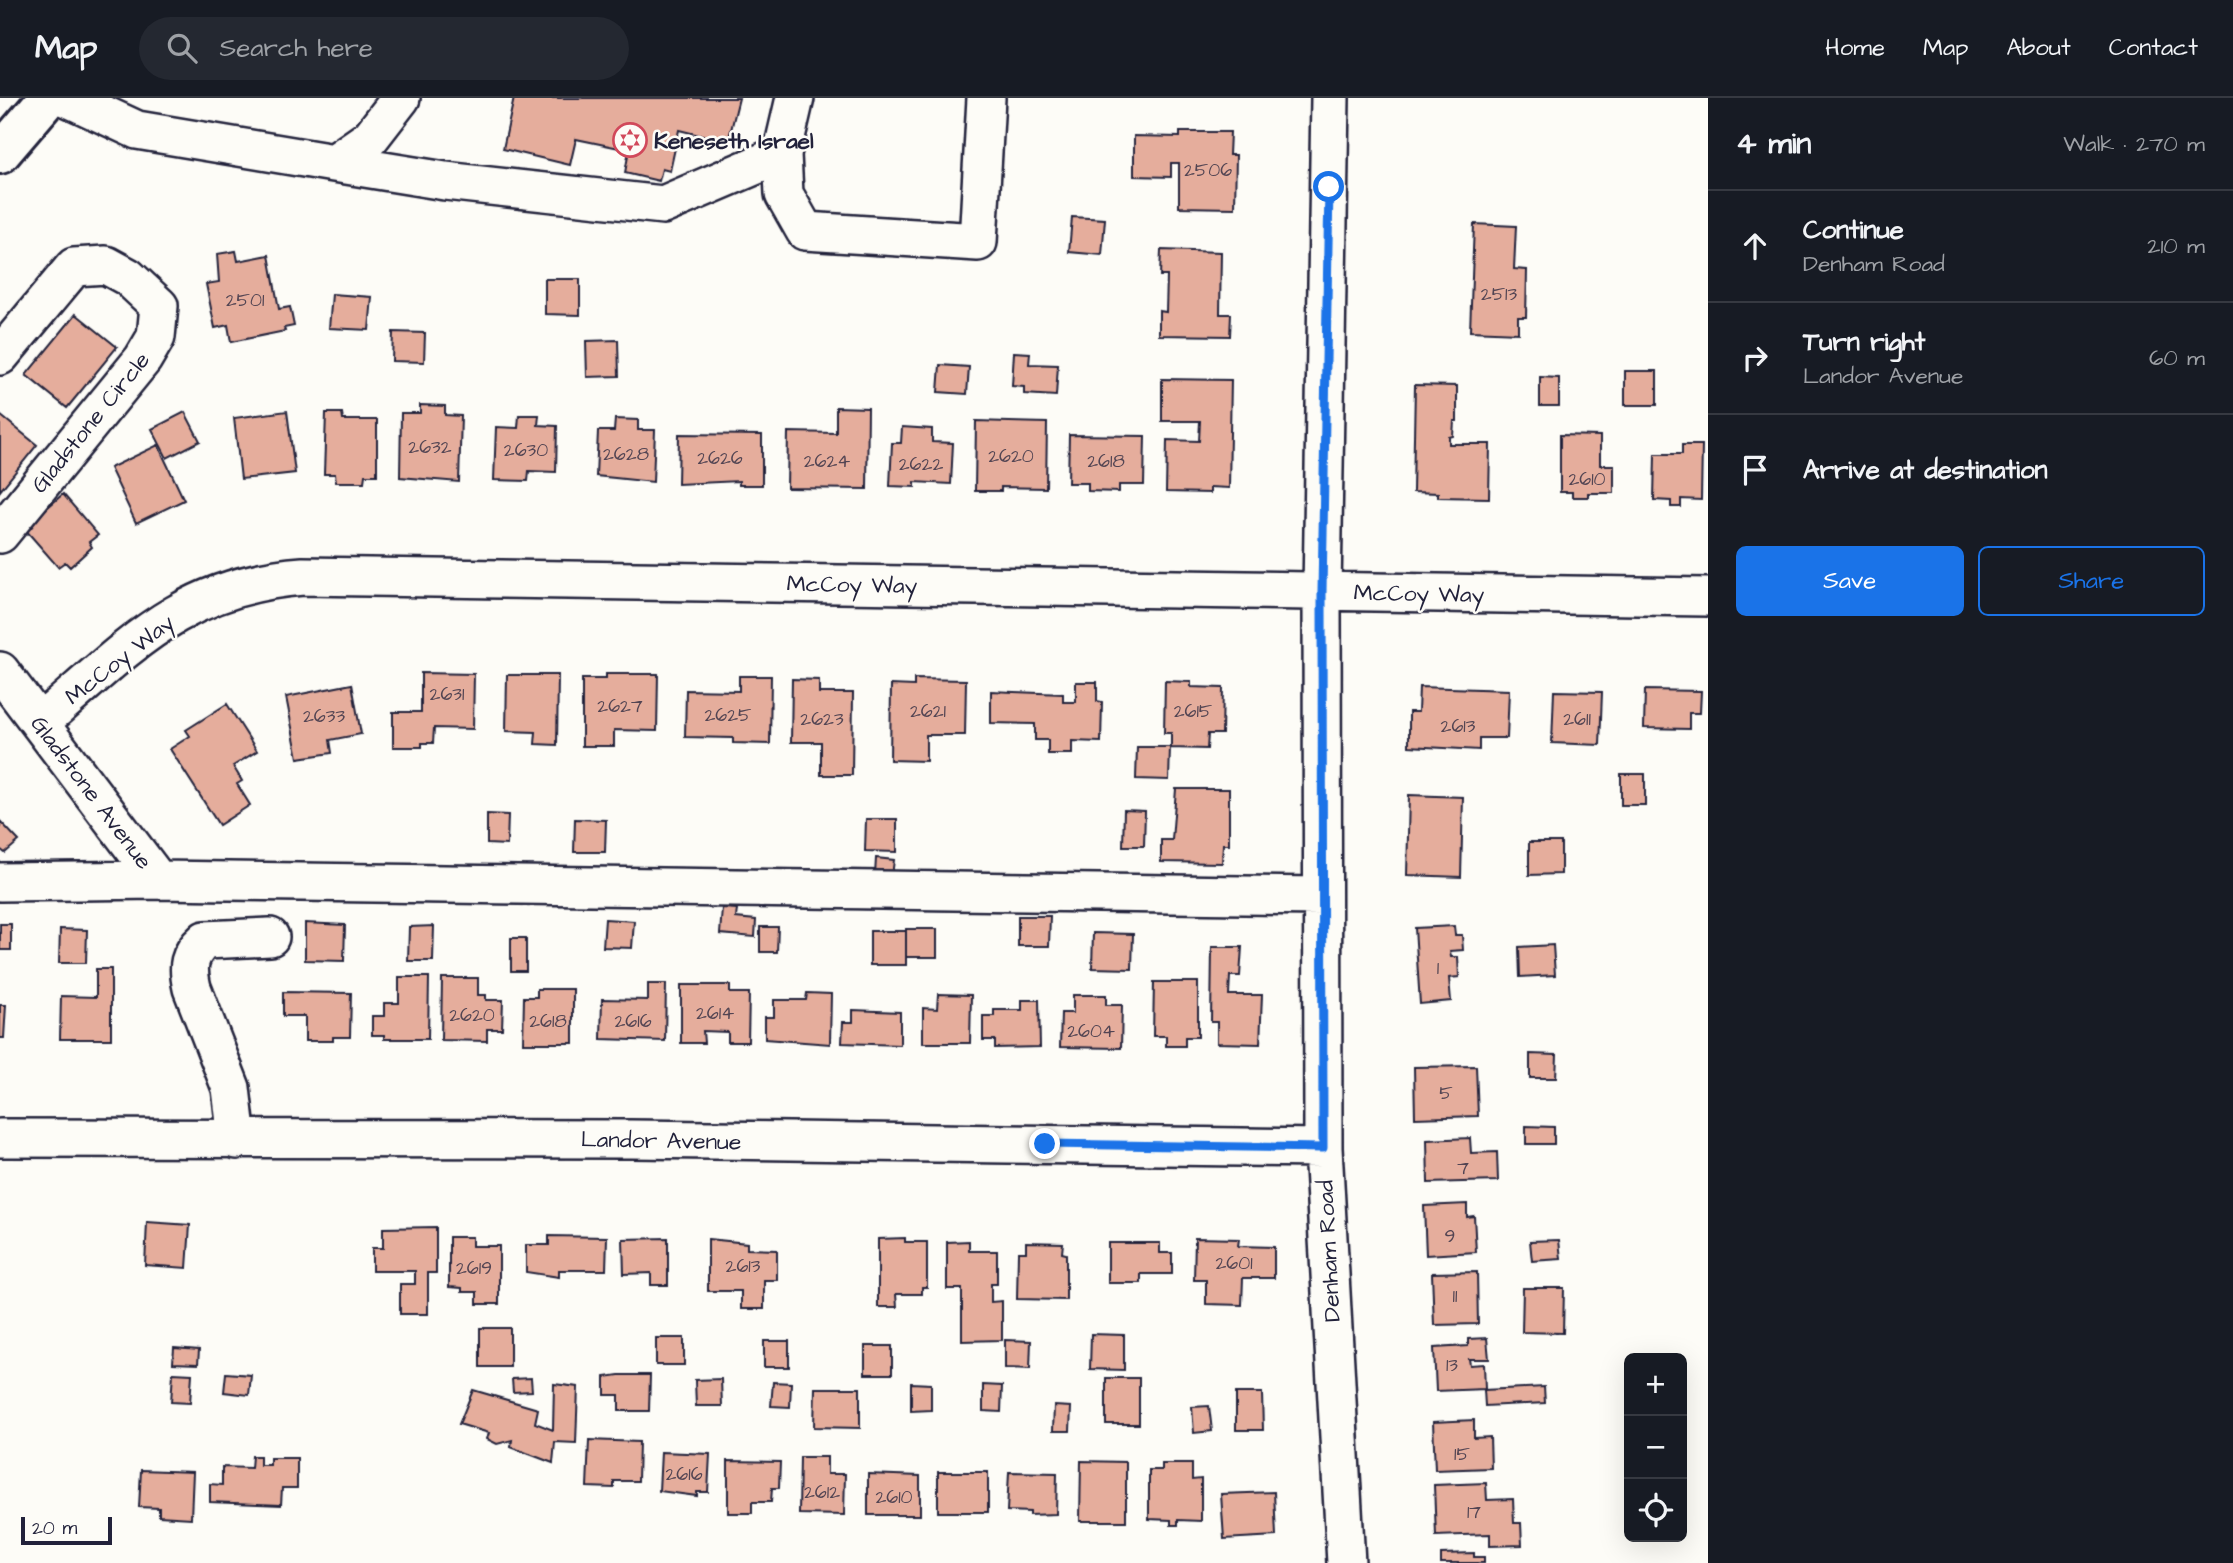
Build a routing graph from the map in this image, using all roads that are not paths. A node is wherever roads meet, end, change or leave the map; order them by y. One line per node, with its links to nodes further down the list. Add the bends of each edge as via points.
1 (48, 98): 7 (main road)
2 (68, 98): 9 (street, via 137,130)
3 (401, 98): 9 (street, via 370,138)
4 (795, 98): 8 (street)
5 (986, 98): 8 (street, via 978,242 805,231 784,194)
6 (1330, 98): 12 (street, Denham Road)
7 (0, 154)
8 (782, 154): 9 (street, via 663,205 445,181)
9 (334, 163)
10 (0, 356): 11 (street, Gladstone Circle, via 74,267 106,265 128,277 159,306 156,337 143,359)
11 (0, 534)
12 (1322, 592): 13 (street, McCoy Way); 15 (street, McCoy Way, via 275,578 190,604 144,634); 18 (street, Denham Road)
13 (1708, 597)
14 (0, 671): 15 (street, Gladstone Avenue)
15 (41, 722): 16 (street, Gladstone Avenue)
16 (158, 880): 17 (street); 18 (street)
17 (0, 882)
18 (1321, 896): 22 (street, Denham Road)
19 (270, 937): 21 (street, via 205,940 190,955 192,988 234,1100)
20 (0, 1138): 21 (street, Landor Avenue)
21 (237, 1140): 22 (street, Landor Avenue, via 631,1139)
22 (1323, 1148): 23 (street, Denham Road)
23 (1346, 1563)

